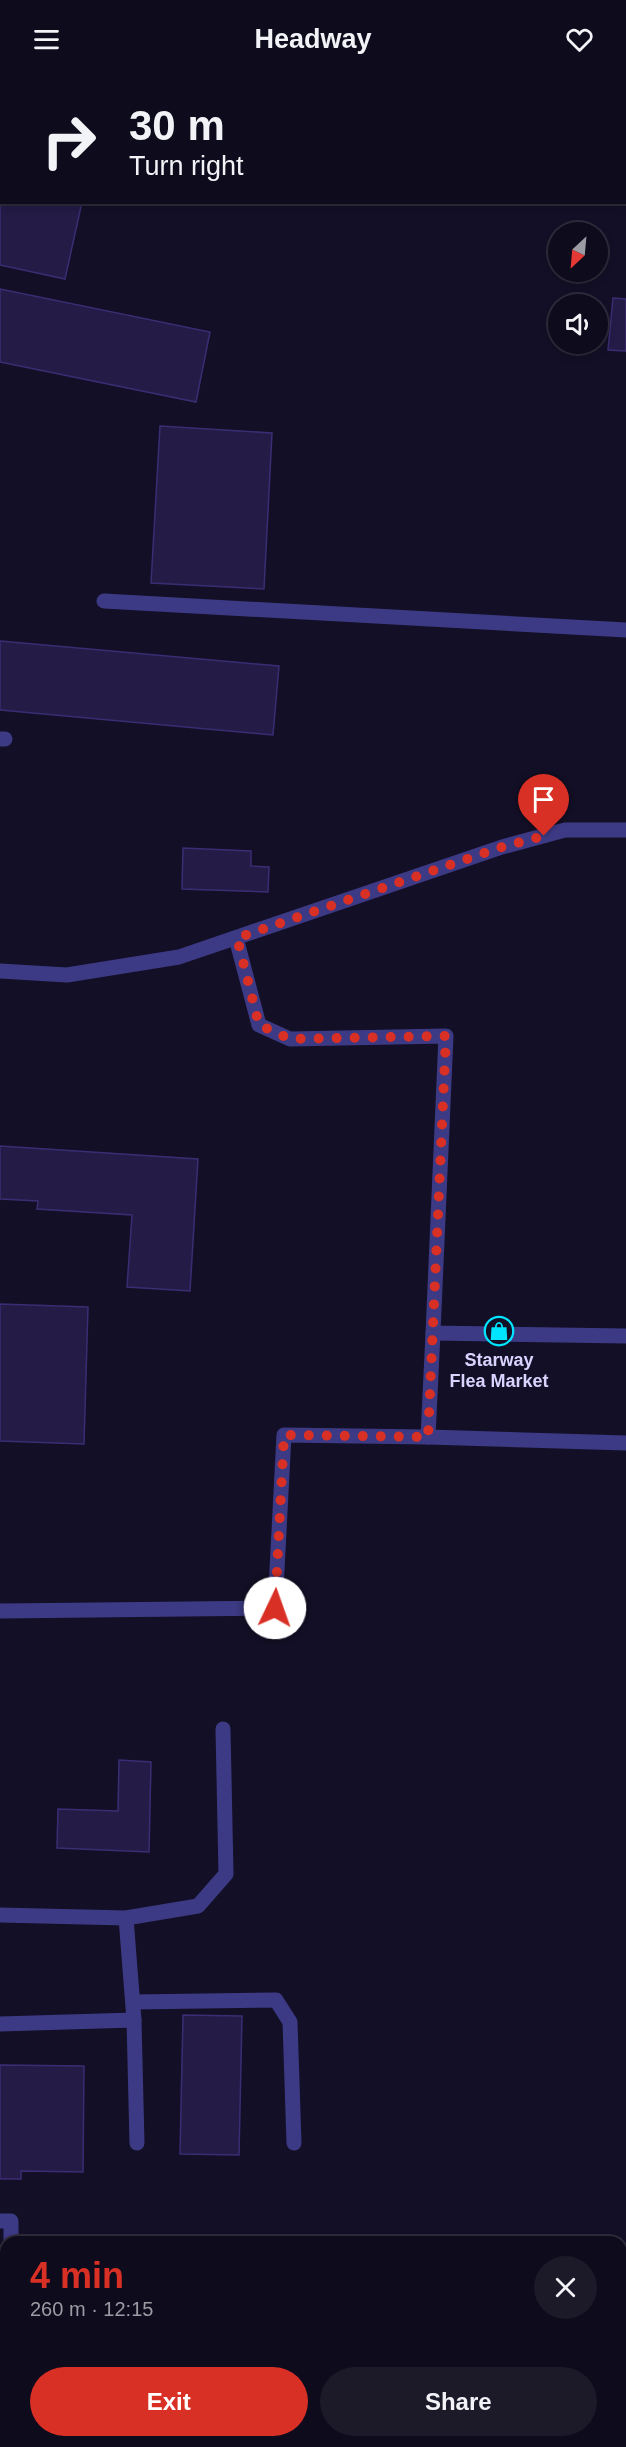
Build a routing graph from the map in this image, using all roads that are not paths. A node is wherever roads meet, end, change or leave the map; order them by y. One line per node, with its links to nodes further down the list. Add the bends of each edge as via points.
1 (104, 601): 2 (lane)
2 (626, 630)
3 (626, 830): 4 (lane, via 565,830 502,847)
4 (237, 938): 5 (lane, via 179,957 67,975); 6 (lane, via 259,1025 290,1039 446,1036)
5 (0, 971)
6 (433, 1333): 7 (lane); 8 (lane)
7 (626, 1336)
8 (428, 1437): 9 (lane); 10 (lane, via 284,1435 275,1608)
9 (626, 1443)
10 (0, 1611)
11 (223, 1729): 13 (lane, via 226,1874 198,1906)
12 (0, 1915): 13 (lane)
13 (126, 1918): 14 (lane)
14 (133, 2002): 15 (lane); 18 (lane, via 276,2000 290,2022)
15 (134, 2020): 16 (lane); 17 (lane)
16 (0, 2024)
17 (137, 2143)
18 (294, 2143)
19 (0, 2221): 20 (lane, via 11,2221)
20 (11, 2236)

